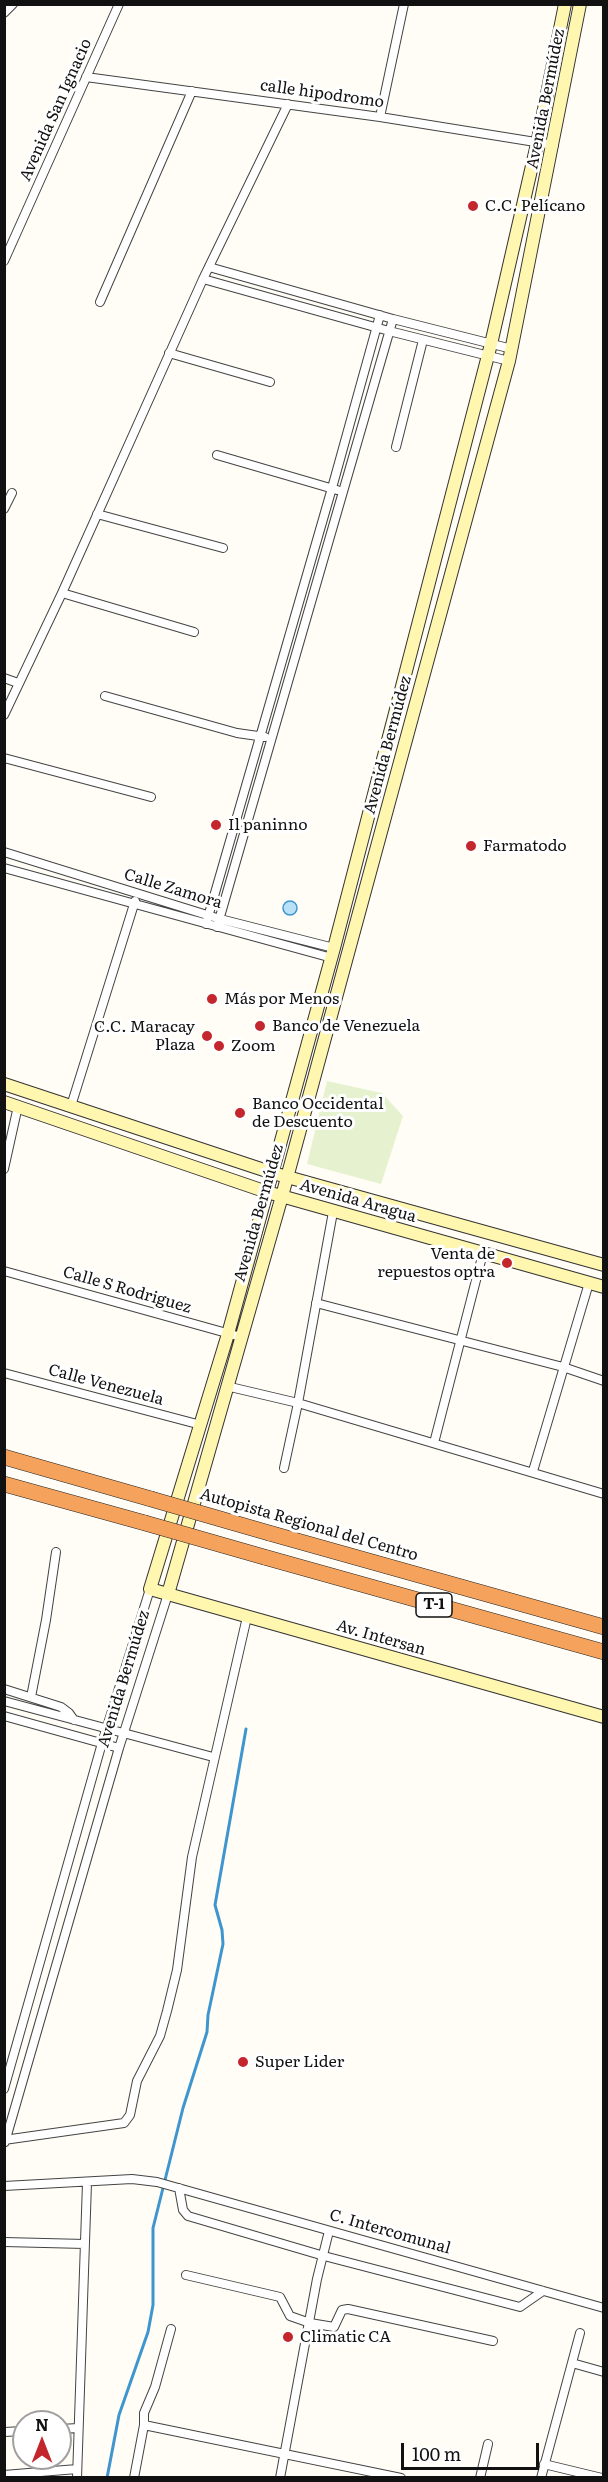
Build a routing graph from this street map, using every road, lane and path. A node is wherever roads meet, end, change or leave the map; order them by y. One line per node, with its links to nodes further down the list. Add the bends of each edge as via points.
1 (13, 4): 6 (street)
2 (119, 4): 7 (street, Avenida San Ignacio)
3 (404, 4): 10 (street)
4 (565, 4): 11 (street, Avenida Bermúdez)
5 (580, 4): 12 (street, Avenida Bermúdez)
6 (4, 13)
7 (86, 77): 8 (street, calle hipodromo); 13 (street, Avenida San Ignacio)
8 (192, 91): 9 (street, calle hipodromo); 16 (street)
9 (288, 104): 10 (street, calle hipodromo); 14 (street)
10 (380, 117): 11 (street, calle hipodromo)
11 (537, 144): 12 (street, calle hipodromo); 22 (street, Avenida Bermúdez)
12 (554, 145): 24 (street, Avenida Bermúdez)
13 (4, 261)
14 (209, 267): 15 (street); 17 (street)
15 (203, 279): 19 (street); 23 (street)
16 (100, 302)
17 (380, 315): 18 (street); 19 (street)
18 (393, 318): 20 (street); 22 (street)
19 (376, 328): 20 (street); 28 (street)
20 (389, 331): 21 (street); 29 (street)
21 (423, 340): 22 (street); 26 (street)
22 (490, 350): 24 (street); 43 (street, Avenida Bermúdez)
23 (169, 353): 25 (street); 32 (street)
24 (511, 355): 44 (street, Avenida Bermúdez)
25 (270, 382)
26 (396, 447)
27 (217, 455): 28 (street)
28 (332, 488): 29 (street); 40 (street)
29 (343, 492): 41 (street)
30 (12, 493): 31 (street)
31 (4, 509)
32 (98, 514): 33 (street); 34 (street)
33 (223, 548)
34 (62, 593): 35 (street); 37 (street)
35 (194, 632)
36 (4, 678): 37 (street)
37 (18, 683): 39 (street)
38 (105, 696): 40 (street)
39 (4, 715)
40 (260, 736): 41 (street); 50 (street)
41 (271, 739): 51 (street)
42 (4, 758): 45 (street)
43 (382, 763): 44 (street); 52 (street, Avenida Bermúdez)
44 (399, 768): 59 (street, Avenida Bermúdez)
45 (151, 797)
46 (4, 852): 48 (street, Calle Zamora)
47 (4, 868): 49 (street, Calle Zamora)
48 (137, 893): 49 (street); 50 (street, Calle Zamora)
49 (134, 905): 50 (street, Calle Zamora); 56 (street)
50 (207, 920): 51 (street, Calle Zamora)
51 (218, 923): 52 (street, Calle Zamora)
52 (333, 953): 58 (street, Avenida Bermúdez)
53 (4, 1084): 56 (street, Avenida Aragua)
54 (4, 1102): 55 (street, Avenida Aragua)
55 (18, 1106): 57 (street); 60 (street, Avenida Aragua)
56 (71, 1106): 58 (street, Avenida Aragua)
57 (4, 1169)
58 (273, 1173): 59 (street, Avenida Aragua); 60 (street, Avenida Bermúdez)
59 (287, 1176): 61 (street, Avenida Bermúdez); 64 (street, Avenida Aragua)
60 (267, 1192): 61 (street, Avenida Aragua); 69 (street, Avenida Bermúdez)
61 (282, 1196): 62 (street, Avenida Aragua); 69 (street, Avenida Bermúdez)
62 (333, 1212): 63 (street, Avenida Aragua); 68 (street)
63 (483, 1253): 66 (street, Avenida Aragua); 70 (street)
64 (603, 1265)
65 (4, 1271): 69 (street, Calle S Rodriguez)
66 (589, 1283): 67 (street, Avenida Aragua); 71 (street)
67 (603, 1287)
68 (316, 1303): 70 (street); 75 (street)
69 (235, 1335): 74 (street, Avenida Bermúdez); 76 (street, Avenida Bermúdez)
70 (461, 1340): 71 (street); 77 (street)
71 (563, 1367): 73 (street); 80 (street)
72 (4, 1373): 76 (street, Calle Venezuela)
73 (603, 1381)
74 (226, 1386): 75 (street); 85 (street, Avenida Bermúdez)
75 (298, 1403): 77 (street); 79 (street)
76 (201, 1425): 84 (street, Avenida Bermúdez)
77 (434, 1443): 80 (street)
78 (4, 1457): 87 (highway, Autopista Regional del Centro / T-1, bridge)
79 (284, 1468)
80 (533, 1472): 82 (street)
81 (4, 1484): 88 (highway, T-1, bridge)
82 (603, 1494)
83 (56, 1552): 90 (street)
84 (150, 1589): 85 (street, Av. Intersan); 95 (street, Avenida Bermúdez)
85 (168, 1594): 86 (street, Av. Intersan); 96 (street, Avenida Bermúdez)
86 (247, 1617): 93 (street, Av. Intersan); 99 (street)
87 (603, 1627)
88 (603, 1652)
89 (4, 1689): 90 (street)
90 (31, 1696): 94 (street, via 61,1707)
91 (4, 1701): 94 (street)
92 (4, 1716): 97 (street)
93 (603, 1717)
94 (74, 1720): 95 (street)
95 (106, 1729): 96 (street); 97 (street, Avenida Bermúdez)
96 (124, 1732): 98 (street, Avenida Bermúdez); 99 (street)
97 (102, 1743): 98 (street); 100 (street, Avenida Bermúdez)
98 (119, 1748): 101 (street, Avenida Bermúdez)
99 (213, 1757): 101 (street, via 190,1869 177,1970 160,2036 137,2082 130,2115 124,2123)
100 (4, 2088)
101 (5, 2141)
102 (87, 2183): 103 (street, C. Intercomunal); 104 (street, C. Intercomunal, via 132,2179); 107 (street)
103 (4, 2186)
104 (179, 2188): 105 (street, C. Intercomunal); 108 (street, via 188,2216)
105 (329, 2231): 108 (street); 110 (street, C. Intercomunal)
106 (4, 2242): 107 (street)
107 (85, 2244): 120 (street)
108 (324, 2256): 110 (street, via 520,2307); 112 (street)
109 (186, 2275): 112 (street, via 280,2297 290,2316)
110 (543, 2291): 111 (street, C. Intercomunal)
111 (603, 2308)
112 (310, 2323): 115 (street, via 334,2327 342,2310 348,2309); 122 (street)
113 (171, 2329): 118 (street)
114 (580, 2333): 116 (street)
115 (493, 2341)
116 (572, 2363): 117 (street); 123 (street)
117 (603, 2372)
118 (144, 2425): 122 (street); 126 (street)
119 (72, 2428): 120 (street)
120 (78, 2428): 124 (street)
121 (488, 2444): 129 (street)
122 (286, 2454): 127 (street); 128 (street)
123 (544, 2464): 130 (street); 131 (street)
124 (77, 2473): 125 (street)
125 (4, 2475)
126 (134, 2478)
127 (280, 2478)
128 (401, 2478)
129 (480, 2478)
130 (541, 2478)
131 (602, 2478)

